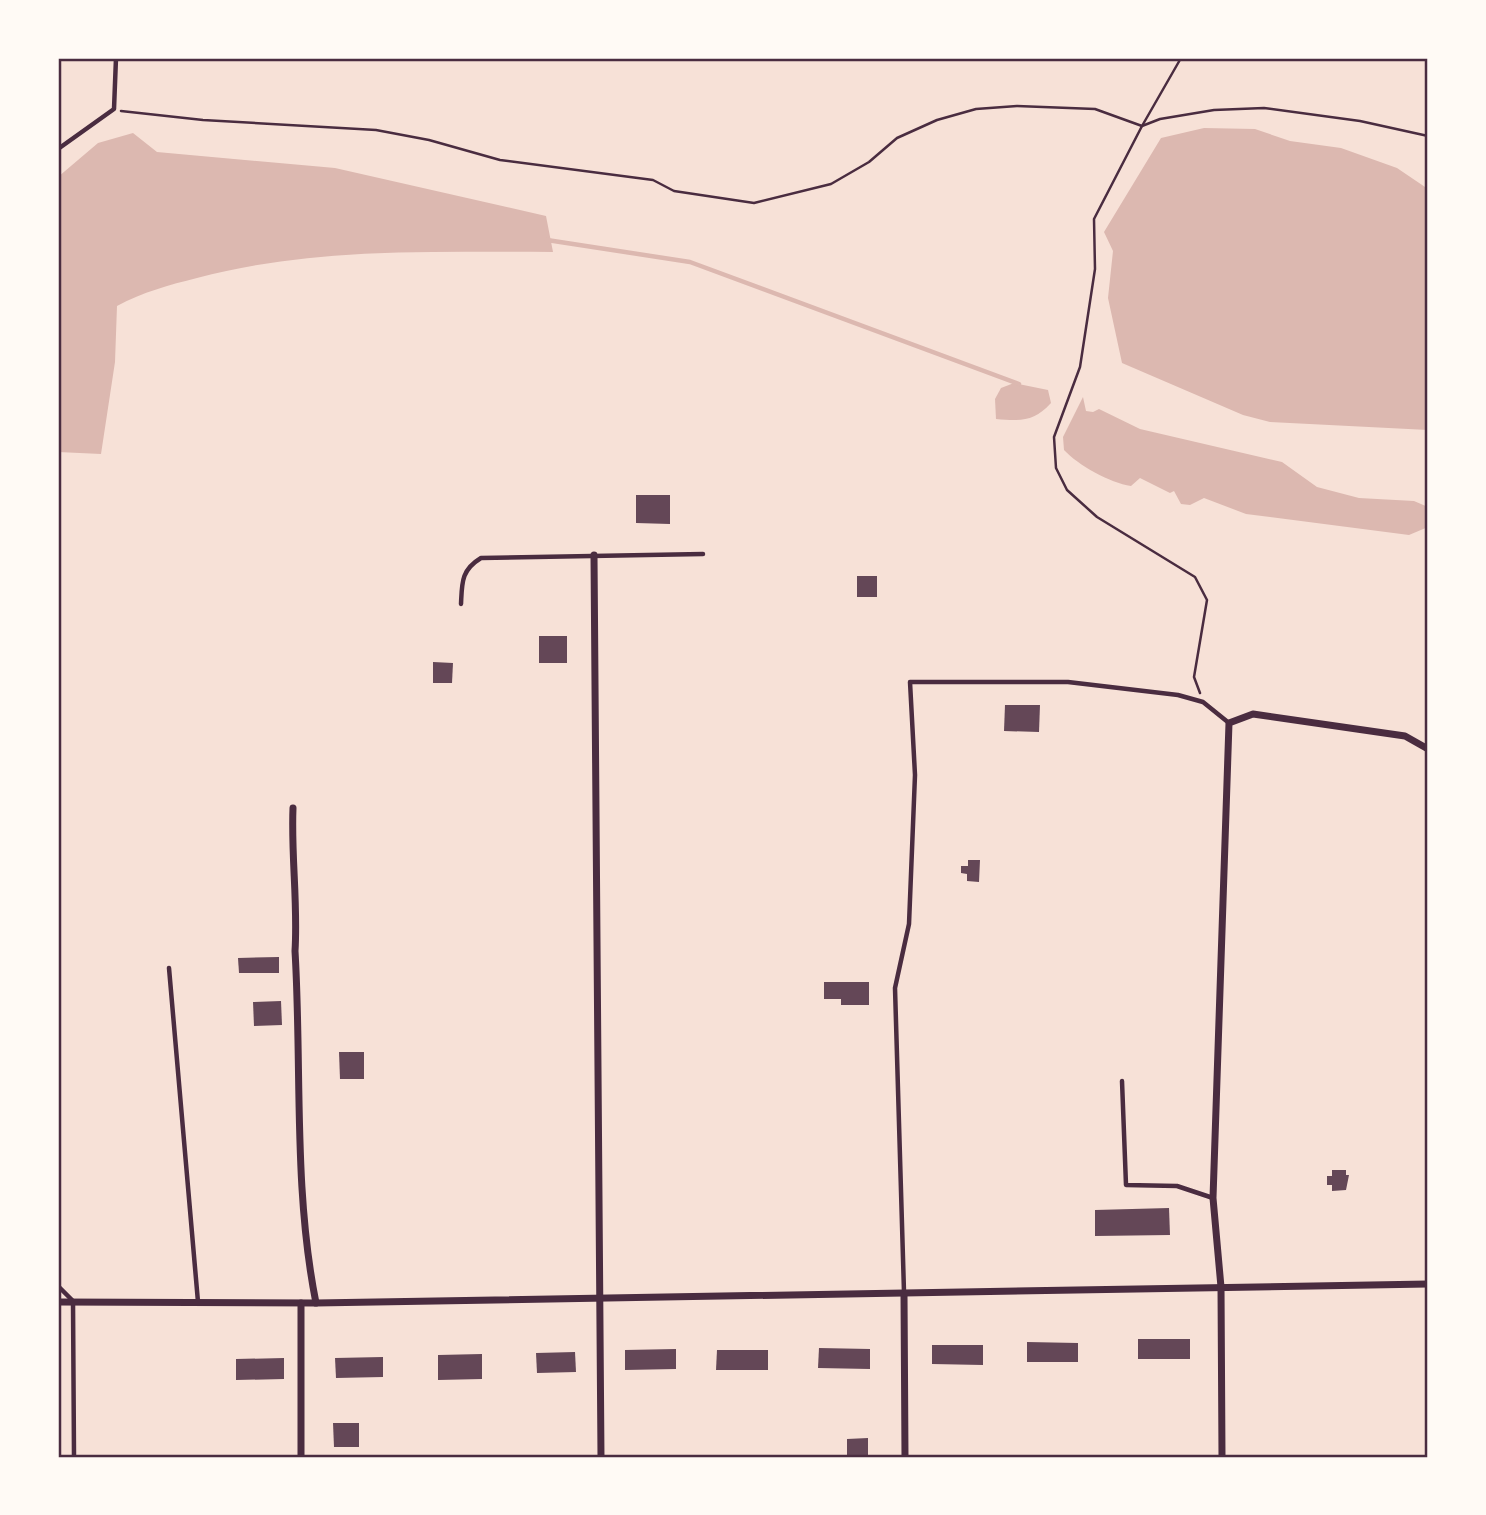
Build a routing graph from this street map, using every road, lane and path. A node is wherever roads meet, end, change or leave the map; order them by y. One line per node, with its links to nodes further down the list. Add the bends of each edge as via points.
1 (116, 58): 3 (lane)
2 (1181, 58): 4 (path)
3 (114, 109): 4 (path, via 147,116 376,130 500,160 653,180 674,191 754,202 831,184 869,162 897,138 975,109 1095,110); 6 (lane)
4 (1142, 126): 5 (path, via 1214,110 1264,108); 10 (path, via 1094,219 1095,269 1080,367 1054,437 1056,468 1067,490 1097,517 1195,577 1207,600 1194,677)
5 (1428, 136)
6 (58, 149)
7 (703, 554): 8 (lane)
8 (594, 555): 9 (lane, via 481,558 462,575); 21 (street)
9 (461, 604)
10 (1203, 702): 11 (lane); 20 (lane, via 1068,682 910,682 915,775 909,924 895,988)
11 (1229, 723): 12 (street, via 1253,714 1405,736); 16 (street)
12 (1428, 749)
13 (292, 808): 26 (street, via 302,1206)
14 (169, 968): 24 (lane)
15 (1122, 1081): 16 (lane, via 1126,1185 1177,1185)
16 (1213, 1198): 19 (street)
17 (1428, 1284): 19 (street)
18 (58, 1286): 22 (lane)
19 (1221, 1287): 20 (street); 31 (street)
20 (904, 1293): 21 (street); 30 (street)
21 (600, 1298): 26 (street); 29 (street)
22 (73, 1301): 23 (street); 24 (street); 27 (lane)
23 (58, 1302)
24 (198, 1302): 25 (street)
25 (301, 1303): 26 (street); 28 (street)
26 (317, 1303)
27 (74, 1457)
28 (301, 1457)
29 (601, 1457)
30 (905, 1457)
31 (1222, 1457)

